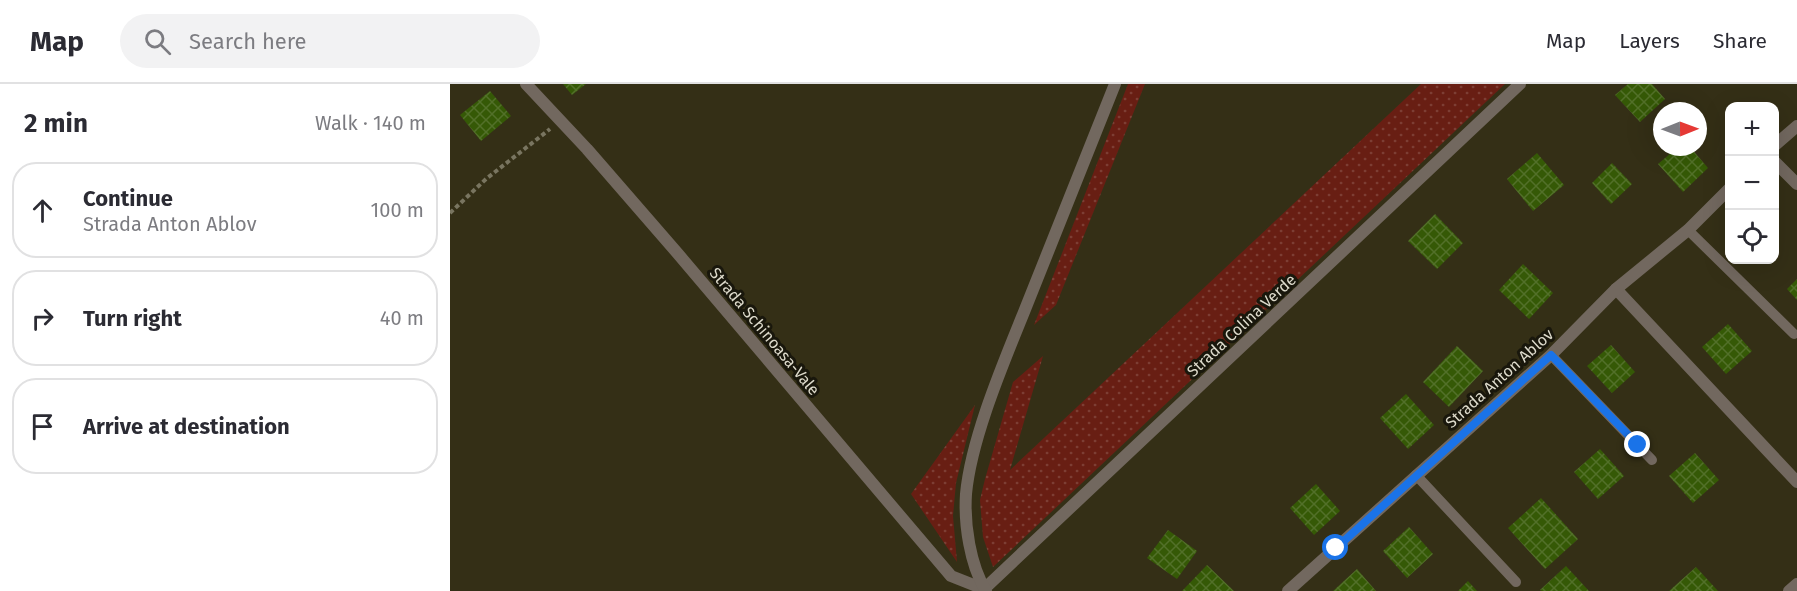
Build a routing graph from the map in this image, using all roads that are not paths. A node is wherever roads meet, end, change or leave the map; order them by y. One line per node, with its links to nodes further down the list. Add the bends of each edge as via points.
1 (526, 84): 18 (street, Strada Schinoasa-Vale, via 687,263 951,576)
2 (1115, 84): 18 (street, via 998,376 975,452 966,494 968,530)
3 (1520, 84): 18 (street, Strada Colina Verde)
4 (1797, 126): 5 (street)
5 (1779, 142)
6 (1779, 165): 7 (street)
7 (1797, 184)
8 (1725, 193): 9 (street, Strada Anton Ablov)
9 (1688, 230): 10 (street, Strada Anton Ablov); 11 (lane)
10 (1616, 289): 12 (street, Strada Anton Ablov); 15 (street)
11 (1794, 334)
12 (1551, 355): 13 (lane); 14 (street, Strada Anton Ablov)
13 (1652, 460)
14 (1416, 475): 16 (lane); 19 (street, Strada Anton Ablov)
15 (1797, 482)
16 (1516, 582)
17 (1797, 584): 20 (street)
18 (983, 590)
19 (1288, 591)
20 (1789, 591)

